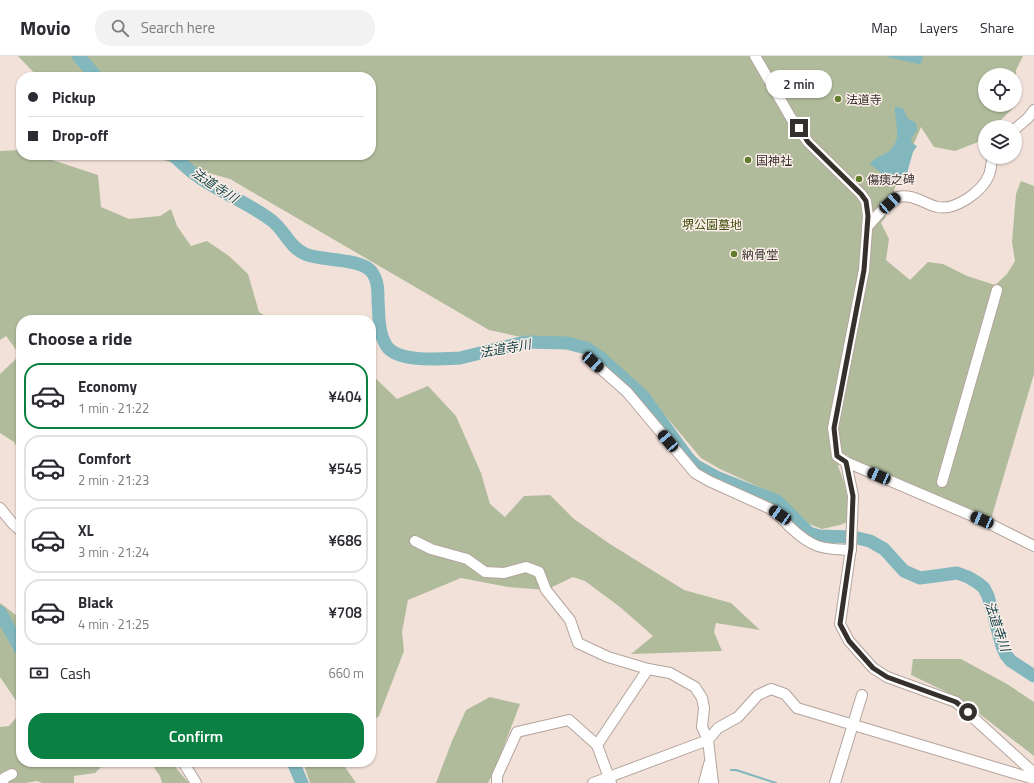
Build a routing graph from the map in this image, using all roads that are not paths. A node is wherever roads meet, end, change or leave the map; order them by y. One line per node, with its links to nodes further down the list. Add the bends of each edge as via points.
1 (755, 56): 5 (street, via 808,142 866,201)
2 (1034, 110): 3 (street)
3 (1022, 123)
4 (992, 164): 5 (street, via 989,176 972,196 962,202 940,207 911,197 897,197)
5 (867, 227): 8 (street, via 864,270 834,428 837,456)
6 (998, 290): 9 (street)
7 (593, 362): 14 (street, via 627,392 695,473 771,508 811,544 827,549)
8 (846, 462): 13 (street, via 982,520); 14 (street, via 853,496)
9 (942, 482)
10 (0, 508): 11 (street)
11 (16, 527)
12 (415, 541): 15 (street, via 431,549 467,559 485,572 504,572 526,567 539,572 546,590 570,620 578,642 608,657)
13 (1034, 546)
14 (851, 549): 22 (street, via 840,624 849,641 873,668 887,677 956,702)
15 (648, 669): 18 (street, via 670,674 695,687 702,698 702,728); 19 (street)
16 (862, 695): 17 (street)
17 (853, 725): 18 (street, via 797,708 785,694 771,689 758,695 738,717 718,728); 24 (street); 32 (street)
18 (708, 740): 20 (street); 25 (street)
19 (597, 745): 25 (street); 28 (street, via 569,720 517,732 497,776)
20 (710, 758): 30 (street); 31 (street)
21 (186, 767): 27 (street)
22 (1034, 773)
23 (12, 774): 26 (street, via 4,778)
24 (1034, 779)
25 (610, 780): 29 (street)
26 (3, 783)
27 (196, 783)
28 (497, 783)
29 (593, 783)
30 (704, 783)
31 (713, 783)
32 (835, 783)

